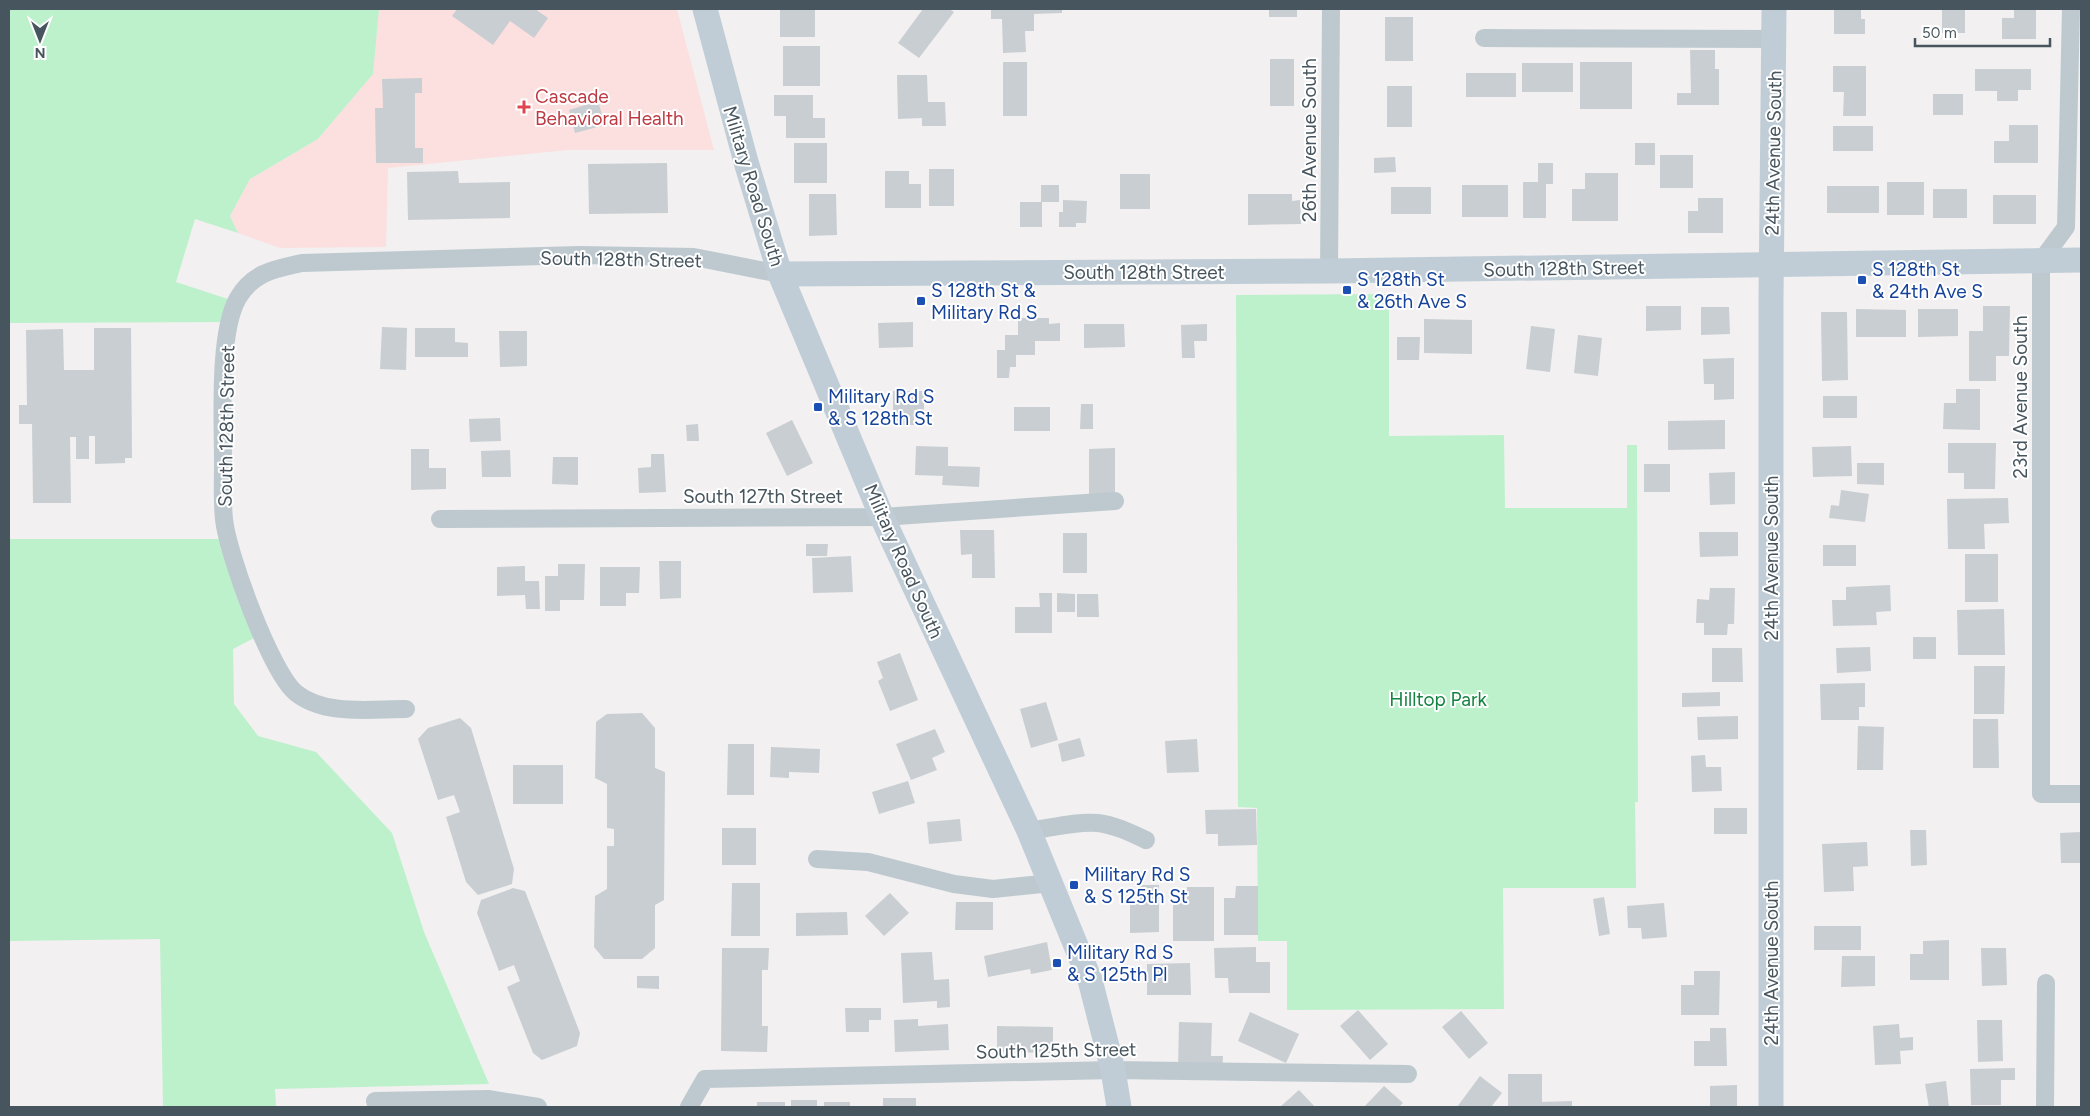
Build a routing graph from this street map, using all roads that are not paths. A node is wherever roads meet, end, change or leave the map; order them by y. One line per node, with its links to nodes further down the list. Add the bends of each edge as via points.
1 (705, 9): 11 (street, Military Road South)
2 (1332, 9): 10 (street, 26th Avenue South)
3 (1774, 9): 6 (street, 24th Avenue South)
4 (2071, 9): 8 (street, via 2066,226)
5 (1484, 38): 6 (street)
6 (1774, 39): 9 (street, 24th Avenue South)
7 (2081, 260): 8 (street, South 128th Street)
8 (2041, 262): 9 (street, South 128th Street); 16 (street, 23rd Avenue South, via 2041,794)
9 (1771, 265): 10 (street, South 128th Street); 28 (street, 24th Avenue South)
10 (1329, 271): 11 (street, South 128th Street)
11 (780, 274): 13 (street, Military Road South); 15 (street, South 128th Street, via 694,257 578,254 302,263 270,270 252,280 238,298 229,325 222,392 224,520 243,590 275,664 294,692 316,705 346,709)
12 (1115, 501): 13 (street, South 127th Street)
13 (882, 517): 14 (street, South 127th Street); 17 (street, Military Road South)
14 (440, 519)
15 (406, 709)
16 (2081, 794)
17 (1028, 831): 18 (street, via 1099,823); 20 (street, Military Road South)
18 (1146, 840)
19 (817, 859): 20 (street, via 868,862 954,884 993,889)
20 (1051, 883): 22 (street, Military Road South, via 1090,980)
21 (2046, 983): 29 (street)
22 (1113, 1070): 23 (street, South 125th Street); 26 (street, South 125th Street, via 705,1079); 27 (street, Military Road South)
23 (1408, 1074)
24 (377, 1107): 25 (street, via 375,1101 488,1099)
25 (538, 1107)
26 (689, 1107)
27 (1119, 1107)
28 (1771, 1107)
29 (2045, 1107)

